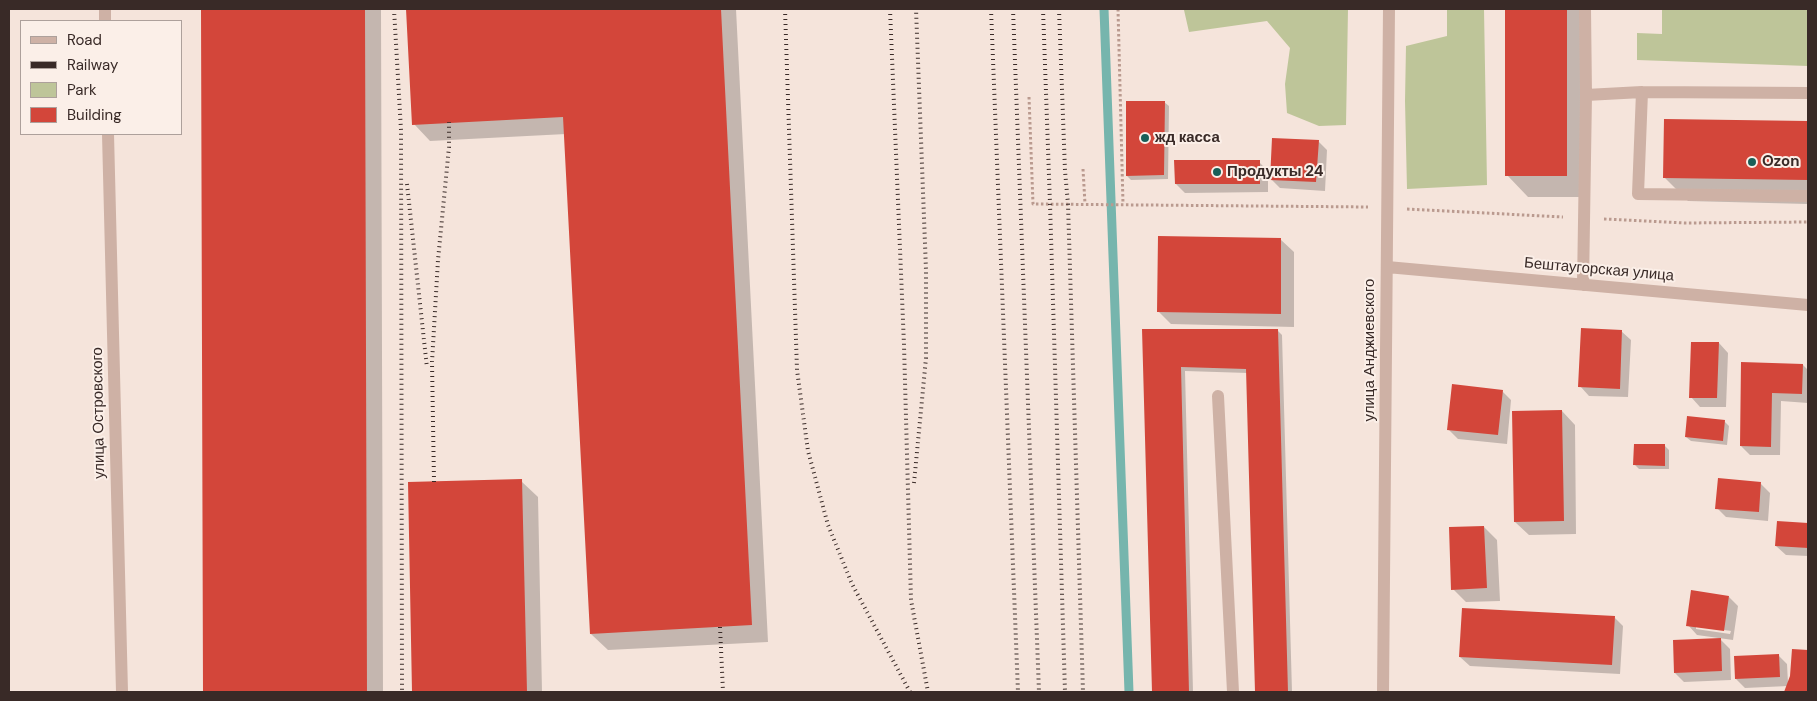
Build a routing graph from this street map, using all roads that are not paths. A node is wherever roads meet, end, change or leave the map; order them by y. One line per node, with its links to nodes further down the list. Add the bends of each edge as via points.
1 (1389, 9): 8 (street, улица Анджиевского)
2 (1585, 9): 5 (street)
3 (1642, 92): 4 (street); 5 (street); 7 (street, via 1638,194)
4 (1808, 93)
5 (1586, 95): 9 (street)
6 (108, 135): 12 (street, улица Островского)
7 (1808, 196)
8 (1387, 268): 9 (street, Бештаугорская улица); 14 (street, улица Анджиевского)
9 (1584, 285): 10 (street, Бештаугорская улица)
10 (1808, 305)
11 (1218, 396): 13 (street)
12 (122, 692)
13 (1233, 692)
14 (1383, 692)

